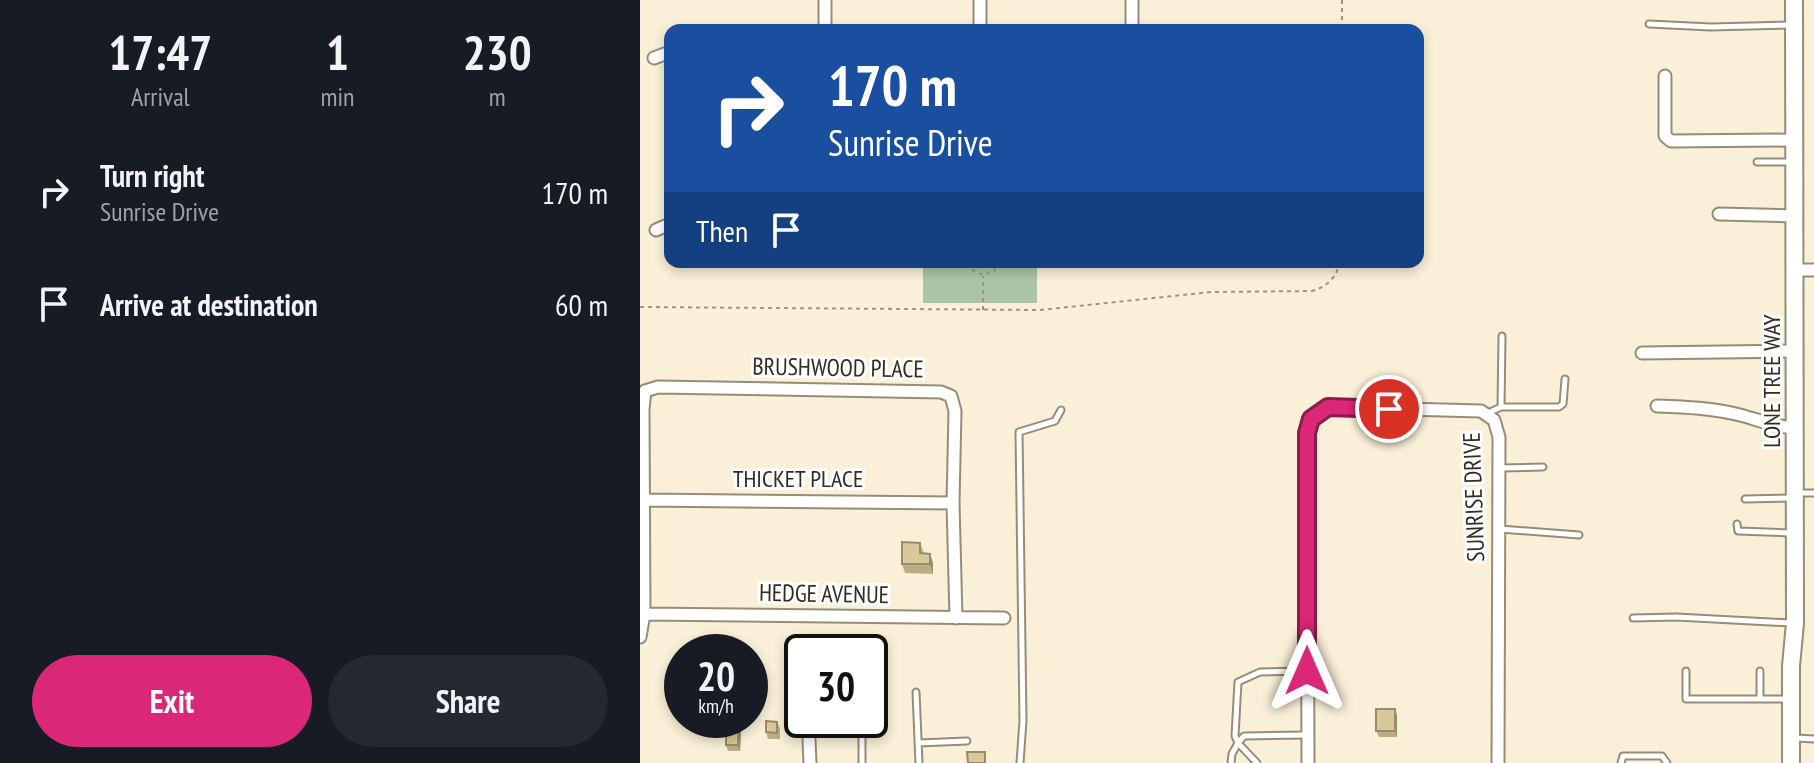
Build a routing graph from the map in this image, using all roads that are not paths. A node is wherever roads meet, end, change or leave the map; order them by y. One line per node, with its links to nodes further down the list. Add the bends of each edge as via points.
1 (825, 0): 5 (street)
2 (980, 0): 6 (street)
3 (1132, 0): 7 (street)
4 (1794, 0): 9 (main road, LONE TREE WAY)
5 (825, 24)
6 (980, 24)
7 (1132, 24)
8 (1649, 24): 9 (lane)
9 (1794, 25): 13 (main road, LONE TREE WAY)
10 (664, 54): 11 (street)
11 (654, 58)
12 (1665, 76): 13 (street, via 1665,136 1671,141)
13 (1795, 140): 15 (main road, LONE TREE WAY)
14 (1757, 162): 15 (lane)
15 (1795, 162): 17 (main road, LONE TREE WAY)
16 (1719, 214): 17 (street)
17 (1795, 216): 20 (main road, LONE TREE WAY)
18 (664, 227): 19 (street)
19 (656, 230)
20 (1796, 270): 21 (street); 23 (main road, LONE TREE WAY)
21 (1814, 270)
22 (1502, 336): 27 (lane)
23 (1796, 351): 24 (street); 30 (main road, LONE TREE WAY)
24 (1642, 353)
25 (1565, 379): 27 (lane, via 1559,407)
26 (1657, 406): 30 (street, via 1701,408)
27 (1501, 407): 29 (lane)
28 (1061, 410): 65 (lane, via 1055,421 1019,432)
29 (1488, 413): 32 (street, SUNRISE DRIVE, via 1499,437); 48 (street, SUNRISE DRIVE, via 1328,407 1311,419)
30 (1795, 428): 34 (main road, LONE TREE WAY)
31 (1543, 467): 32 (lane)
32 (1499, 468): 39 (street, SUNRISE DRIVE)
33 (1814, 493): 34 (lane)
34 (1795, 495): 35 (lane); 40 (main road, LONE TREE WAY)
35 (1745, 499)
36 (643, 500): 37 (street, THICKET PLACE); 37 (street, BRUSHWOOD PLACE, via 645,391 658,387 941,392 951,396 955,411); 45 (street)
37 (953, 503): 42 (street, BRUSHWOOD PLACE)
38 (1737, 524): 40 (lane, via 1738,531)
39 (1499, 528): 41 (lane); 69 (street, SUNRISE DRIVE)
40 (1795, 533): 46 (main road, LONE TREE WAY)
41 (1579, 535)
42 (956, 618): 43 (street, HEDGE AVENUE); 45 (street, HEDGE AVENUE)
43 (1004, 618)
44 (1633, 618): 46 (lane)
45 (642, 620): 47 (street)
46 (1795, 623): 53 (main road, LONE TREE WAY)
47 (640, 637)
48 (1307, 671): 54 (street); 61 (lane, via 1260,672 1238,682)
49 (1686, 671): 52 (lane, via 1686,699)
50 (1760, 671): 52 (lane)
51 (916, 692): 60 (lane)
52 (1760, 699): 53 (lane)
53 (1791, 699): 55 (main road, LONE TREE WAY)
54 (1308, 735): 61 (lane, via 1244,736); 68 (street)
55 (1791, 737): 58 (lane); 72 (main road, LONE TREE WAY)
56 (862, 738): 63 (lane)
57 (809, 739): 62 (street)
58 (1814, 739)
59 (967, 741): 60 (lane)
60 (918, 743): 64 (lane)
61 (1238, 743): 66 (lane); 67 (lane)
62 (810, 763)
63 (862, 763)
64 (919, 763)
65 (1020, 763)
66 (1231, 763)
67 (1257, 763)
68 (1308, 763)
69 (1498, 763)
70 (1621, 763): 71 (lane, via 1623,756 1662,756)
71 (1667, 763)
72 (1791, 763)

